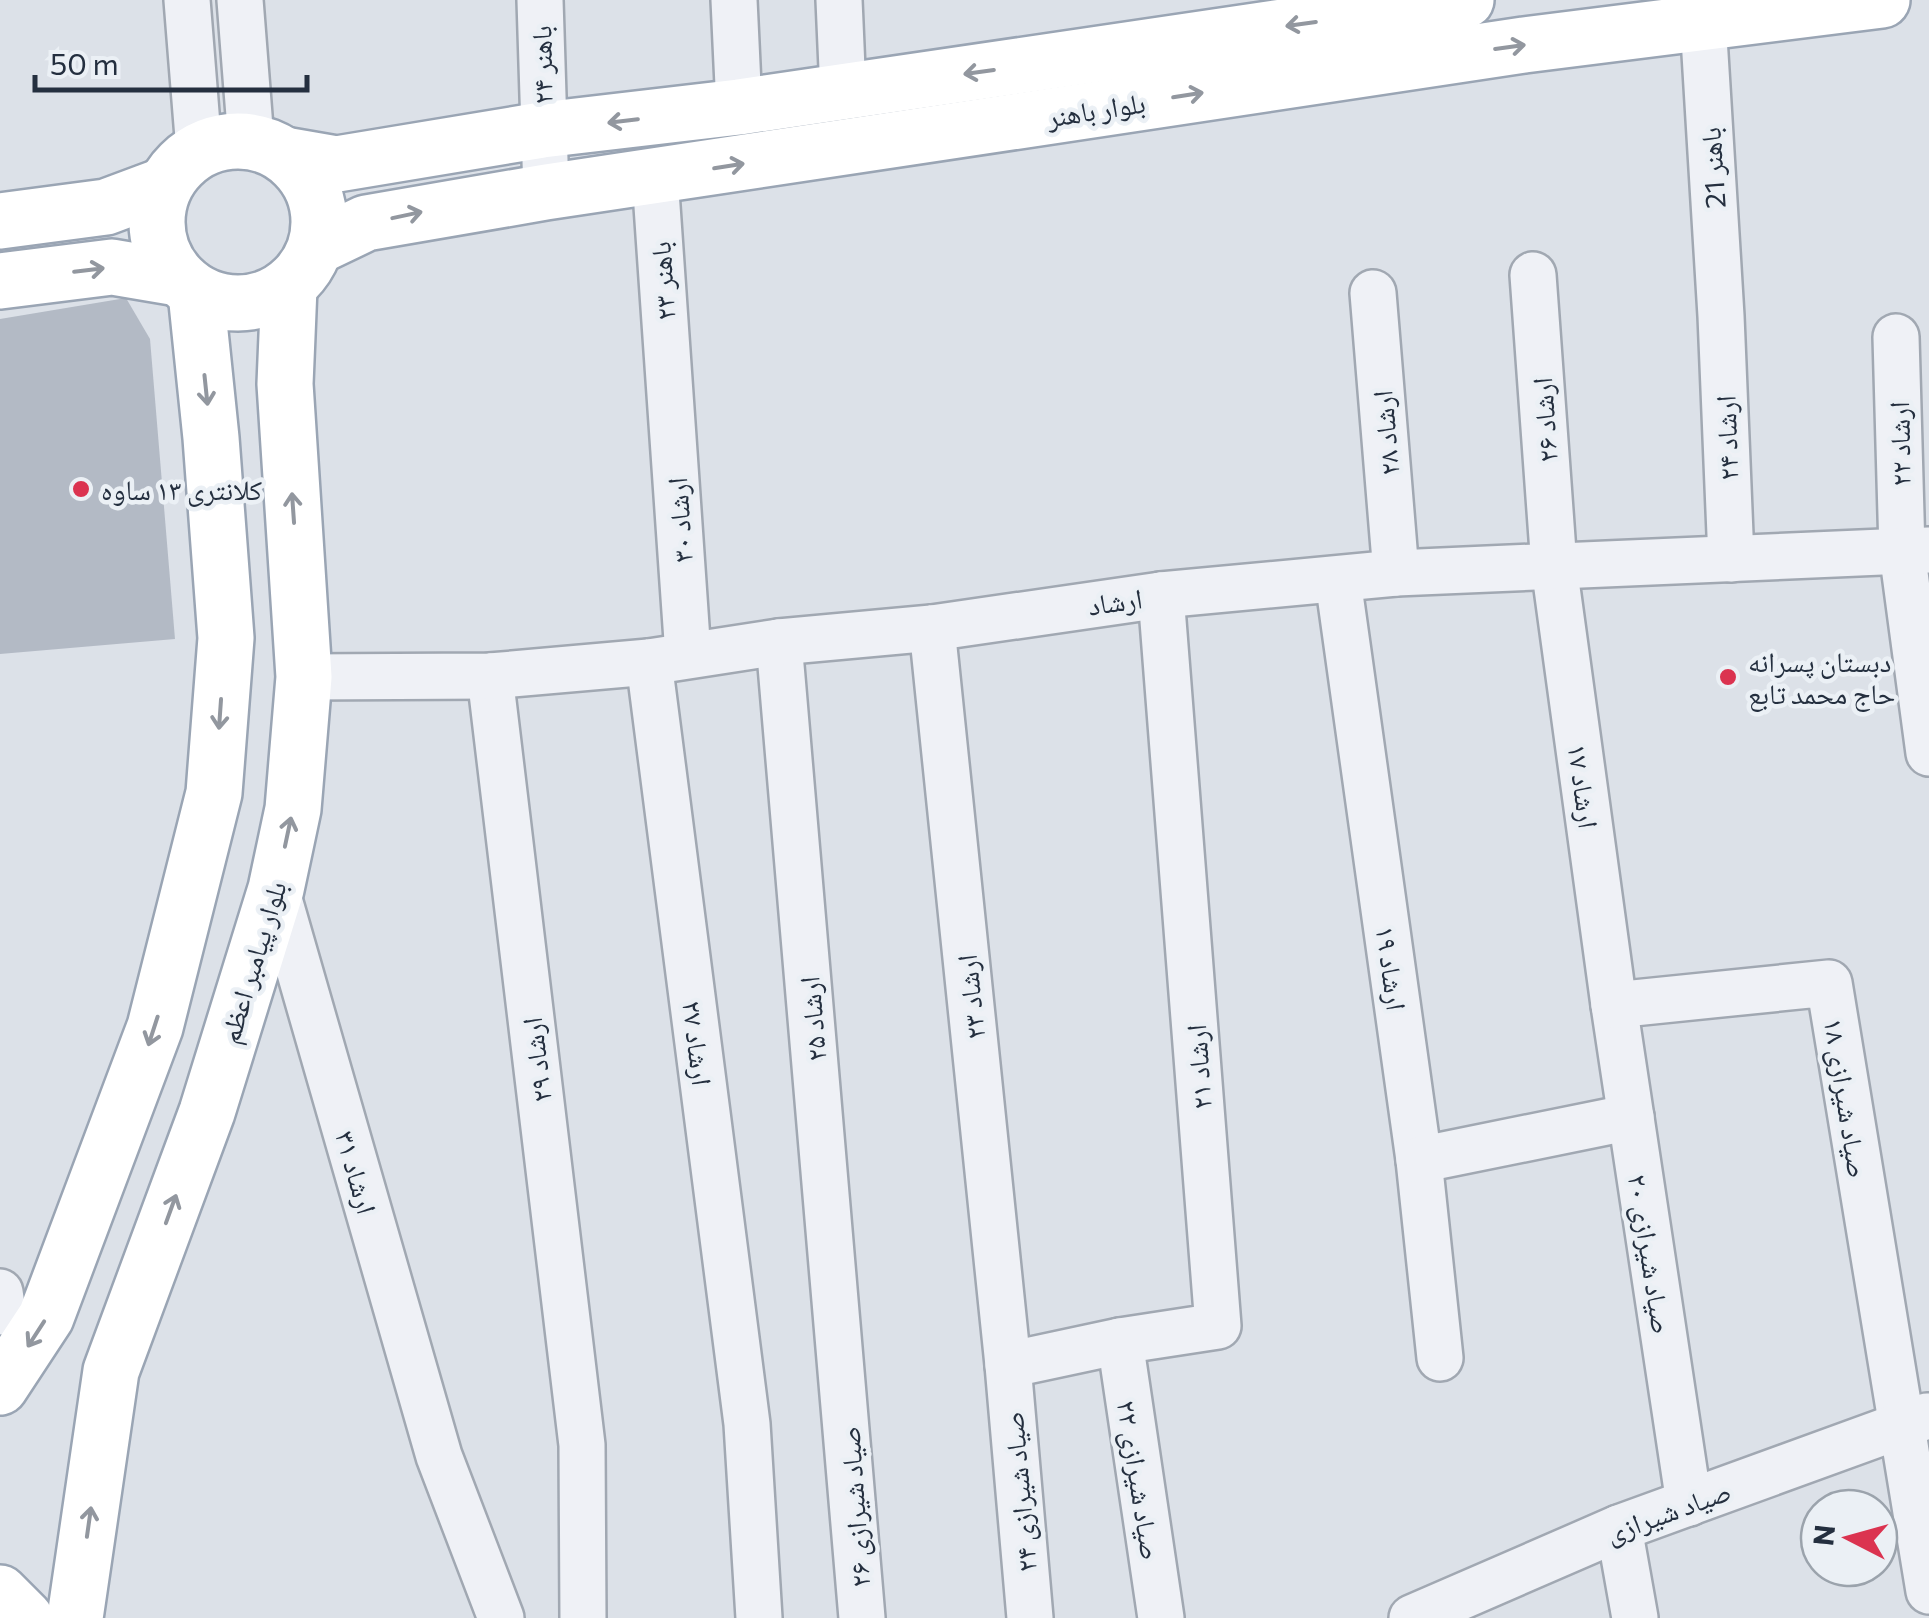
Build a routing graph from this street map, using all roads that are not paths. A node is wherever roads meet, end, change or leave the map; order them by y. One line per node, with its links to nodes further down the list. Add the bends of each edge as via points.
1 (188, 0): 12 (street)
2 (240, 0): 12 (street)
3 (540, 0): 11 (street, باهنر ۲۴)
4 (734, 0): 10 (street)
5 (840, 0): 9 (street)
6 (1466, 0): 9 (main road, بلوار باهنر, one-way to 9)
7 (1882, 0): 8 (main road, بلوار باهنر)
8 (1702, 20): 13 (main road, بلوار باهنر, one-way to 8); 21 (street, باهنر 21)
9 (843, 92): 10 (main road, بلوار باهنر)
10 (739, 108): 11 (main road, بلوار باهنر, one-way to 11)
11 (542, 130): 12 (main road, بلوار باهنر, via 338,164); 14 (street, باهنر ۲۴)
12 (225, 158): 15 (main road, via 106,207); 16 (main road, via 304,173 320,222); 19 (main road, via 157,208 163,257)
13 (655, 177): 14 (main road, بلوار باهنر); 23 (street, باهنر ۲۳)
14 (546, 192): 16 (main road, بلوار باهنر, one-way to 14, via 366,224)
15 (0, 220)
16 (302, 267): 19 (main road, via 267,299 243,304 219,302); 34 (main road, بلوار پیامبر اعظم, one-way to 16, via 285,384)
17 (1534, 274): 26 (street, ارشاد ۲۶)
18 (0, 281): 19 (main road, one-way to 19, via 112,267)
19 (186, 285): 43 (main road, one-way to 43, via 211,438 226,638 214,793 156,1028 46,1317)
20 (1373, 293): 27 (street, ارشاد ۲۸)
21 (1721, 316): 25 (street, ارشاد ۲۴)
22 (1896, 337): 24 (street, ارشاد ۲۲)
23 (670, 386): 32 (street, ارشاد ۳۰)
24 (1915, 551): 25 (street, ارشاد); 35 (street, ارشاد ۲۲)
25 (1731, 559): 26 (street, ارشاد)
26 (1554, 566): 27 (street, ارشاد); 37 (street, ارشاد ۱۷)
27 (1396, 573): 28 (street, ارشاد)
28 (1338, 580): 29 (street, ارشاد); 39 (street, ارشاد ۱۹)
29 (1161, 595): 30 (street, ارشاد); 40 (street, ارشاد ۲۱, via 1218,1326)
30 (932, 628): 31 (street, ارشاد); 42 (street, ارشاد ۲۳)
31 (779, 642): 32 (street, ارشاد); 44 (street, ارشاد ۲۵)
32 (668, 658): 33 (street, ارشاد); 54 (street, ارشاد ۲۷, via 747,1424)
33 (490, 676): 34 (street, ارشاد); 53 (street, ارشاد ۲۹, via 582,1445)
34 (304, 677): 36 (main road, بلوار پیامبر اعظم, one-way to 34, via 293,809)
35 (1929, 752)
36 (276, 889): 51 (main road, بلوار پیامبر اعظم, one-way to 36, via 111,1371 207,1112); 52 (street, ارشاد ۳۱, via 439,1456)
37 (1614, 1005): 38 (street, صیاد شیرازی ۲۰); 45 (street, صیاد شیرازی ۱۸, via 1829,983)
38 (1630, 1117): 39 (street); 46 (street, صیاد شیرازی ۲۰)
39 (1419, 1160): 41 (street, ارشاد ۱۹)
40 (1120, 1342): 42 (street, ارشاد ۲۱); 57 (street, صیاد شیرازی ۲۲)
41 (1440, 1358)
42 (1008, 1365): 56 (street, صیاد شیرازی ۲۴)
43 (0, 1387)
44 (846, 1396): 55 (street, صیاد شیرازی ۲۶)
45 (1914, 1421): 46 (street, صیاد شیرازی); 48 (street)
46 (1688, 1503): 47 (street, صیاد شیرازی)
47 (1619, 1528): 58 (street, صیاد شیرازی); 59 (street)
48 (1929, 1591)
49 (0, 1593): 50 (main road)
50 (25, 1618)
51 (75, 1618)
52 (501, 1618)
53 (583, 1618)
54 (759, 1618)
55 (862, 1618)
56 (1030, 1618)
57 (1161, 1618)
58 (1412, 1618)
59 (1635, 1618)

